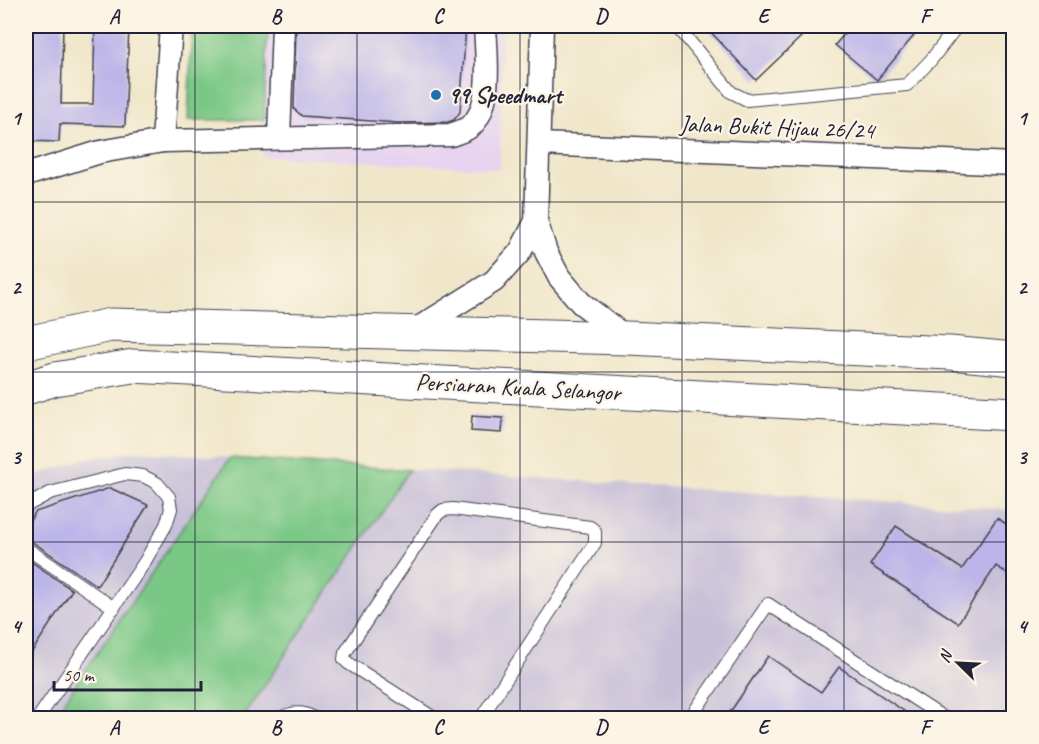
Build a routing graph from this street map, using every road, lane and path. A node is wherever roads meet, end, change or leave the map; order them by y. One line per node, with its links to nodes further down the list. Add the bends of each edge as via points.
1 (171, 26): 8 (street)
2 (283, 26): 7 (street)
3 (485, 26): 7 (street, via 486,90 481,113 470,127 451,135)
4 (542, 26): 9 (street)
5 (676, 26): 6 (lane, via 731,92 747,100 907,85)
6 (957, 26)
7 (279, 138): 8 (street)
8 (163, 141): 11 (street, via 100,152)
9 (539, 144): 10 (street, Jalan Bukit Hijau 26/24); 12 (street)
10 (1014, 164)
11 (26, 175)
12 (536, 221): 13 (street, via 520,252 494,281); 14 (street, via 559,278 581,303)
13 (411, 333): 14 (main road, Persiaran Kuala Selangor); 15 (main road, Persiaran Kuala Selangor, via 111,325)
14 (627, 338): 16 (main road, Persiaran Kuala Selangor)
15 (26, 343)
16 (1014, 359)
17 (26, 388): 18 (main road, Persiaran Kuala Selangor, via 55,379 134,366)
18 (1014, 414)
19 (26, 506): 21 (lane, via 50,493 125,474 157,483 169,497 171,509 166,525)
20 (26, 549): 21 (lane)
21 (114, 608): 22 (lane)
22 (38, 718)
23 (280, 718): 24 (lane, via 291,712)
24 (314, 718)
25 (434, 718): 26 (lane, via 344,658 437,515 453,509 590,527 595,531 595,543)
26 (481, 718)
27 (690, 718): 28 (lane, via 768,604)
28 (944, 718)

